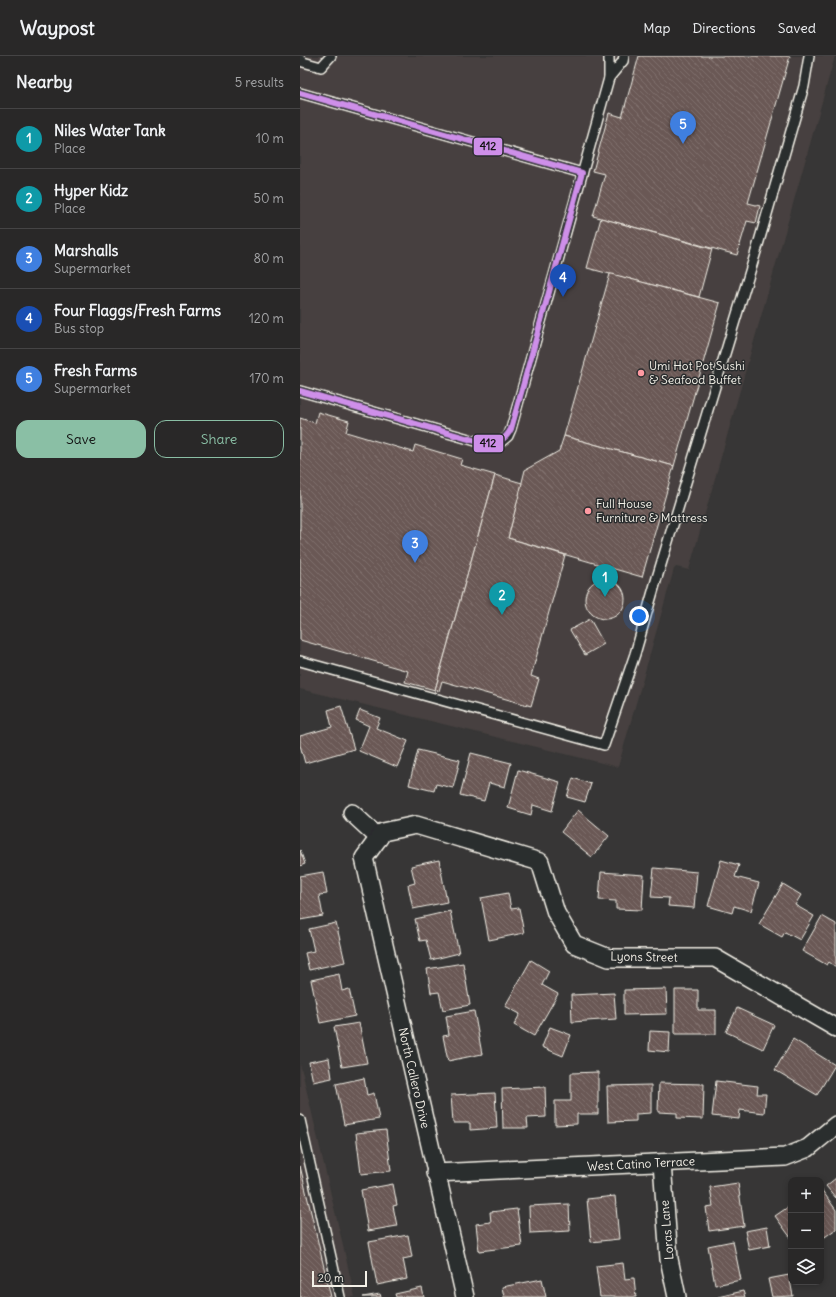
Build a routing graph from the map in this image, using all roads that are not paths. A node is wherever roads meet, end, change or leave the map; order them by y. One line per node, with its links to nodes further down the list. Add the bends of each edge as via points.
1 (331, 56): 5 (lane, via 321,67)
2 (609, 56): 6 (lane)
3 (624, 56): 6 (lane)
4 (809, 56): 10 (lane, via 804,86 758,245 635,654 604,745)
5 (300, 59)
6 (609, 78): 8 (lane)
7 (300, 93): 8 (lane)
8 (582, 173): 9 (lane, via 511,429 503,440 482,443)
9 (300, 391)
10 (300, 660)
11 (352, 813): 12 (street)
12 (379, 838): 13 (street, Lyons Street); 14 (street, Lyons Street, via 383,832 416,825 540,862 556,913 574,944 609,958 715,958)
13 (364, 858): 18 (street, North Callero Drive)
14 (836, 1028)
15 (300, 1120): 19 (lane)
16 (836, 1125): 17 (street, West Catino Terrace, via 808,1148 785,1157)
17 (662, 1163): 18 (street, West Catino Terrace); 21 (street, Loras Lane, via 669,1259)
18 (435, 1173): 20 (street, North Callero Drive)
19 (340, 1297)
20 (465, 1297)
21 (677, 1297)

